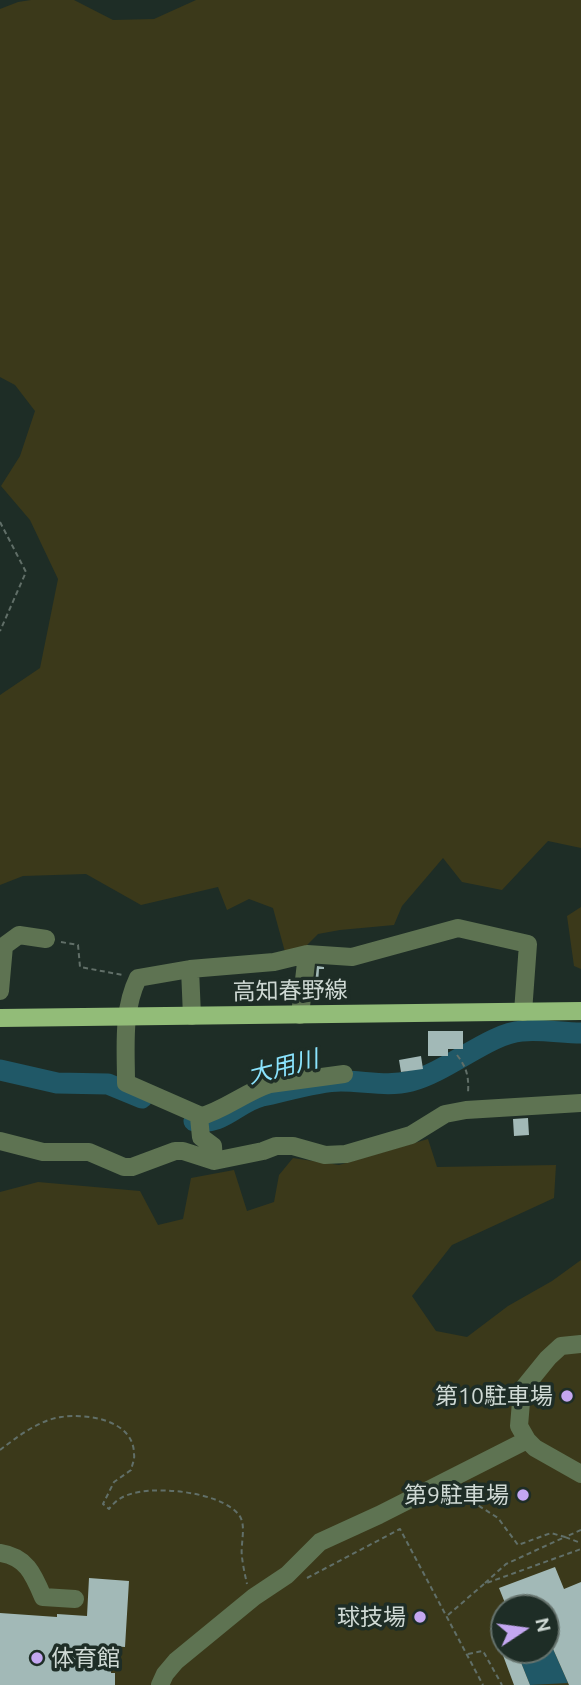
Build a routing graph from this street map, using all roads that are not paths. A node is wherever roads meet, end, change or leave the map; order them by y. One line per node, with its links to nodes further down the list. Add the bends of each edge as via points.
1 (46, 939): 4 (street, via 19,935 4,946)
2 (307, 954): 3 (street, via 274,962); 6 (street, via 352,957 458,928 528,944); 7 (street)
3 (190, 969): 8 (street); 9 (street, via 138,978)
4 (0, 991)
5 (581, 1011): 6 (main road, 高知春野線)
6 (523, 1012): 7 (main road, 高知春野線)
7 (300, 1015): 8 (main road, 高知春野線)
8 (192, 1016): 9 (main road, 高知春野線)
9 (126, 1017): 10 (main road, 高知春野線); 13 (street, via 127,1083 199,1115)
10 (0, 1018)
11 (344, 1074): 13 (street, via 271,1084)
12 (581, 1103): 15 (street, via 445,1114 411,1135 346,1154 276,1146)
13 (199, 1122): 15 (street, via 201,1137 213,1146)
14 (0, 1141): 15 (street, via 43,1152 89,1152 124,1167 175,1151)
15 (214, 1161)
16 (581, 1344): 17 (street, via 561,1346 522,1390 519,1426)
17 (527, 1440): 18 (street); 21 (street, via 320,1542 287,1575 176,1661)
18 (581, 1474)
19 (0, 1553): 20 (street, via 15,1556 29,1568 43,1597)
20 (75, 1599)
21 (160, 1685)

